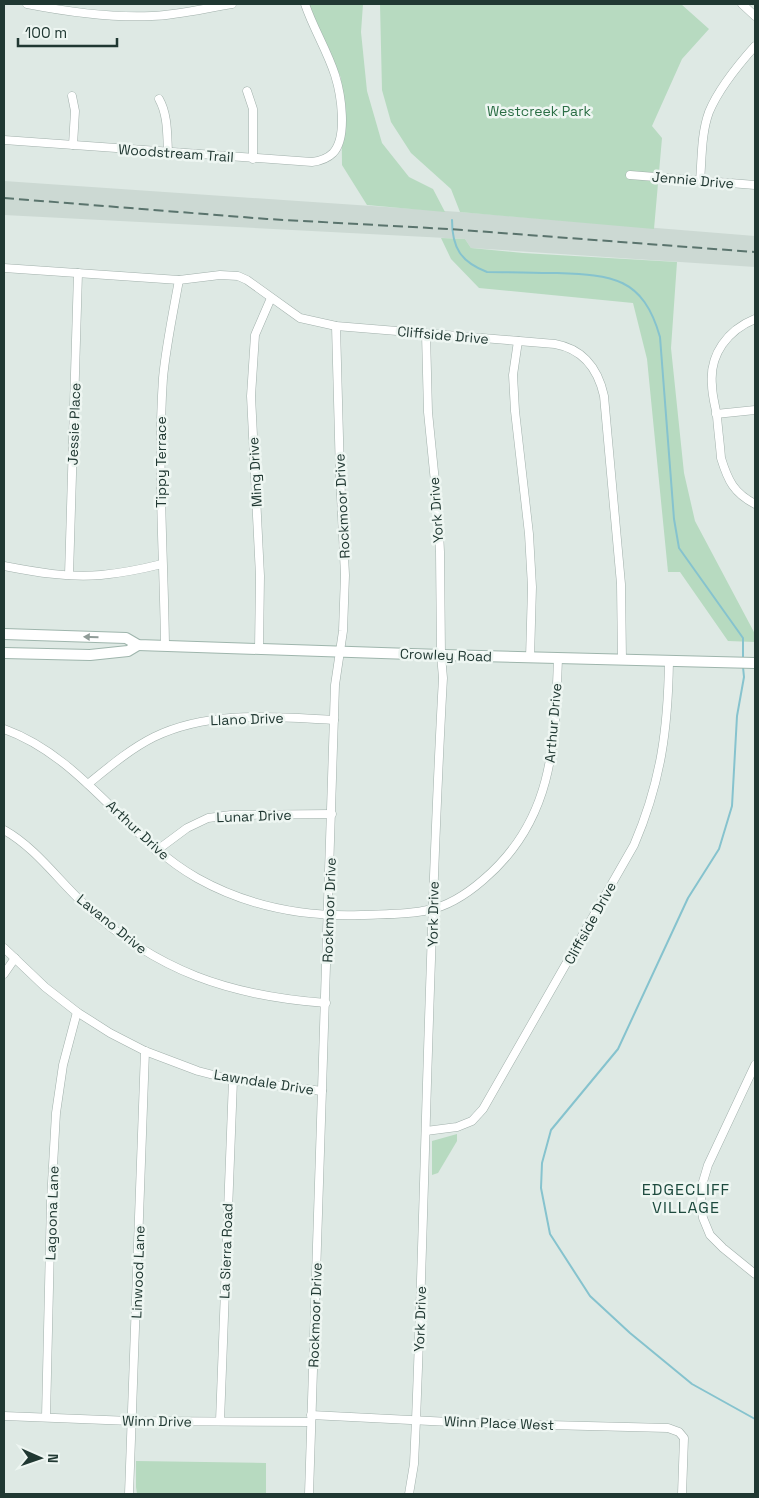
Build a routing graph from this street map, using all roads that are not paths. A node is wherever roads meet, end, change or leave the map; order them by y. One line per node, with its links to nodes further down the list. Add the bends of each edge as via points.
1 (27, 4): 2 (street, via 114,16 168,14)
2 (232, 4)
3 (305, 4): 13 (street, Woodstream Trail, via 337,82 342,122 339,142 333,153 312,162)
4 (742, 4): 5 (street)
5 (755, 16)
6 (755, 46): 15 (street, via 709,112)
7 (246, 91): 13 (street, via 253,109)
8 (72, 96): 11 (street, via 75,111)
9 (159, 98): 12 (street, via 166,122)
10 (4, 140): 11 (street, Woodstream Trail)
11 (73, 145): 12 (street, Woodstream Trail)
12 (168, 152): 13 (street, Woodstream Trail)
13 (253, 158)
14 (630, 175): 15 (street, Jennie Drive)
15 (700, 181): 16 (street, Jennie Drive)
16 (755, 185)
17 (4, 268): 18 (street, Cliffside Drive)
18 (78, 273): 19 (street, Cliffside Drive); 30 (street, Jessie Place)
19 (179, 280): 20 (street, Cliffside Drive, via 238,276); 28 (street, Tippy Terrace, via 163,376)
20 (271, 298): 22 (street, Cliffside Drive, via 300,318); 34 (street, Ming Drive, via 255,335 251,396 260,576)
21 (755, 319): 26 (street, via 739,326 722,344 711,384)
22 (336, 326): 23 (street, Cliffside Drive); 35 (street, Rockmoor Drive, via 345,576)
23 (426, 334): 24 (street, Cliffside Drive); 37 (street, York Drive, via 428,412 440,552)
24 (518, 341): 38 (street, via 513,375 529,534 532,586); 40 (street, Cliffside Drive, via 572,348 588,361 601,385 621,584)
25 (755, 410): 26 (street)
26 (716, 414): 27 (street, via 724,469 736,492)
27 (755, 504)
28 (162, 564): 30 (street, via 99,576); 33 (street, Tippy Terrace)
29 (4, 566): 30 (street)
30 (69, 575)
31 (4, 634): 32 (main road, Crowley Road, one-way to 31, via 126,638)
32 (138, 645): 33 (main road, Crowley Road); 36 (main road, Crowley Road, via 128,651 90,655)
33 (165, 646): 34 (main road, Crowley Road)
34 (259, 649): 35 (main road, Crowley Road)
35 (339, 652): 37 (main road, Crowley Road); 43 (street, Rockmoor Drive)
36 (4, 653)
37 (441, 656): 38 (main road, Crowley Road); 49 (street, York Drive, via 443,678)
38 (530, 658): 39 (main road, Crowley Road)
39 (558, 658): 40 (main road, Crowley Road); 49 (street, Arthur Drive, via 554,744 532,816 510,852 488,875 471,890)
40 (622, 660): 41 (main road, Crowley Road)
41 (669, 661): 42 (main road, Crowley Road); 60 (street, Cliffside Drive, via 668,707 661,762 650,804 634,845 483,1109 472,1121 457,1127)
42 (755, 663)
43 (334, 720): 45 (street, Llano Drive, via 237,717 202,721 153,738); 46 (street, Rockmoor Drive)
44 (4, 728): 45 (street, Arthur Drive, via 60,760)
45 (88, 784): 48 (street, Arthur Drive)
46 (332, 814): 48 (street, Lunar Drive, via 208,818); 50 (street, Rockmoor Drive)
47 (4, 830): 54 (street, Lavano Drive, via 37,856 84,905 153,957 242,992)
48 (156, 850): 50 (street, Arthur Drive, via 198,878 247,901 282,910)
49 (433, 909): 50 (street, Arthur Drive, via 410,913); 60 (street, York Drive)
50 (329, 914): 54 (street, Rockmoor Drive)
51 (4, 948): 52 (street, Lawndale Drive)
52 (15, 958): 53 (street); 55 (street, Lawndale Drive)
53 (4, 974)
54 (326, 1003): 59 (street, Rockmoor Drive)
55 (77, 1012): 56 (street, Lawndale Drive); 63 (street, Lagoona Lane, via 63,1065 56,1113)
56 (146, 1050): 58 (street, Lawndale Drive, via 198,1071); 66 (street, Linwood Lane)
57 (755, 1065): 61 (street, via 706,1171 701,1203 710,1235)
58 (234, 1080): 59 (street, Lawndale Drive); 67 (street, La Sierra Road)
59 (322, 1091): 64 (street, Rockmoor Drive)
60 (426, 1131): 65 (street, York Drive)
61 (755, 1274)
62 (4, 1416): 63 (street, Winn Drive)
63 (46, 1417): 66 (street, Winn Drive)
64 (311, 1418): 65 (street, Winn Place West); 67 (street, Winn Drive); 69 (street, Rockmoor Drive)
65 (416, 1420): 70 (street, York Drive); 71 (street, Winn Place West, via 668,1428 684,1438)
66 (131, 1421): 67 (street, Winn Drive); 68 (street, Linwood Lane)
67 (220, 1421)
68 (129, 1494)
69 (309, 1494)
70 (409, 1494)
71 (682, 1494)

